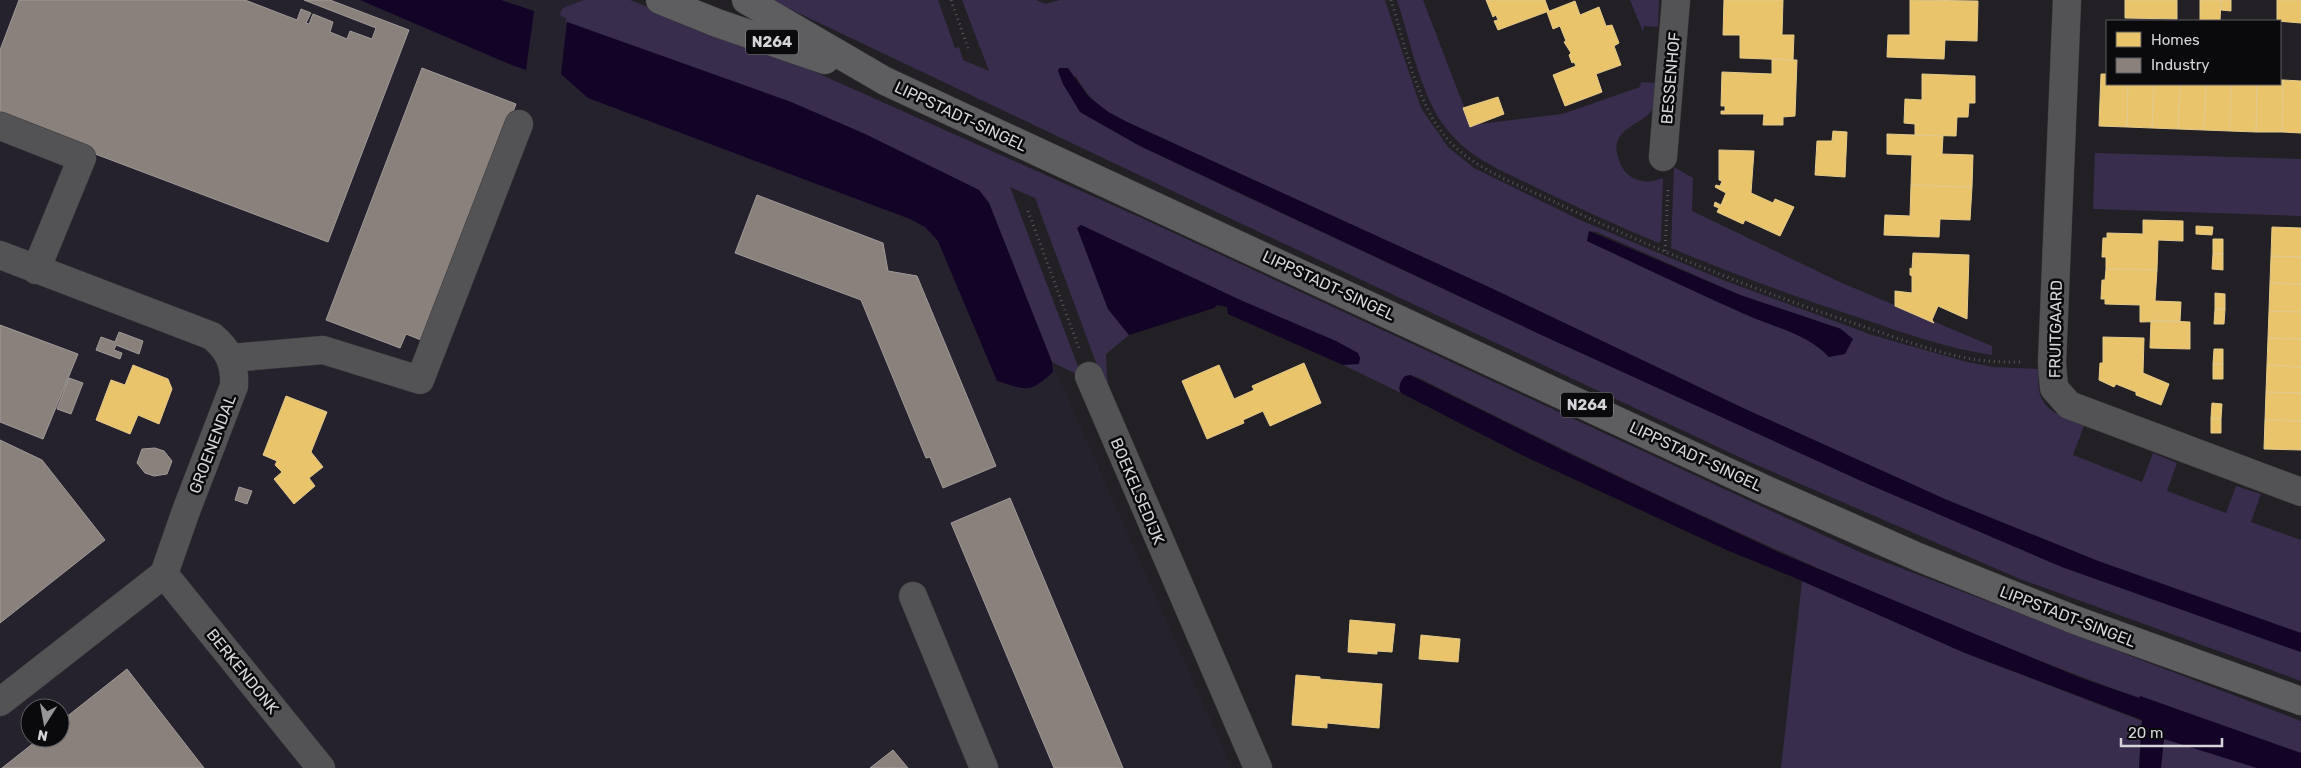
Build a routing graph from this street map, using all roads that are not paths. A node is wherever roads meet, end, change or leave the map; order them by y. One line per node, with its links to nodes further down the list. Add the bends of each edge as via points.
1 (660, 0): 5 (main road, LIPPSTADT-SINGEL / N264)
2 (746, 0): 5 (main road, LIPPSTADT-SINGEL / N264)
3 (1676, 0): 8 (street, BESSENHOF)
4 (2067, 0): 13 (street, FRUITGAARD, via 2052,363 2054,388 2069,405)
5 (885, 81): 16 (main road, LIPPSTADT-SINGEL / N264, via 1918,558 2075,620)
6 (519, 124): 11 (street, via 420,380 322,350)
7 (0, 126): 10 (street, via 82,158)
8 (1663, 157)
9 (0, 255): 10 (street)
10 (36, 270): 11 (street, via 212,336)
11 (231, 358): 14 (street, GROENENDAL, via 234,386)
12 (1089, 376): 20 (street, BOEKELSEDIJK)
13 (2301, 492)
14 (164, 574): 17 (street); 18 (street, BERKENDONK)
15 (913, 596): 19 (street)
16 (2301, 701)
17 (0, 702)
18 (321, 768)
19 (984, 768)
20 (1258, 768)

